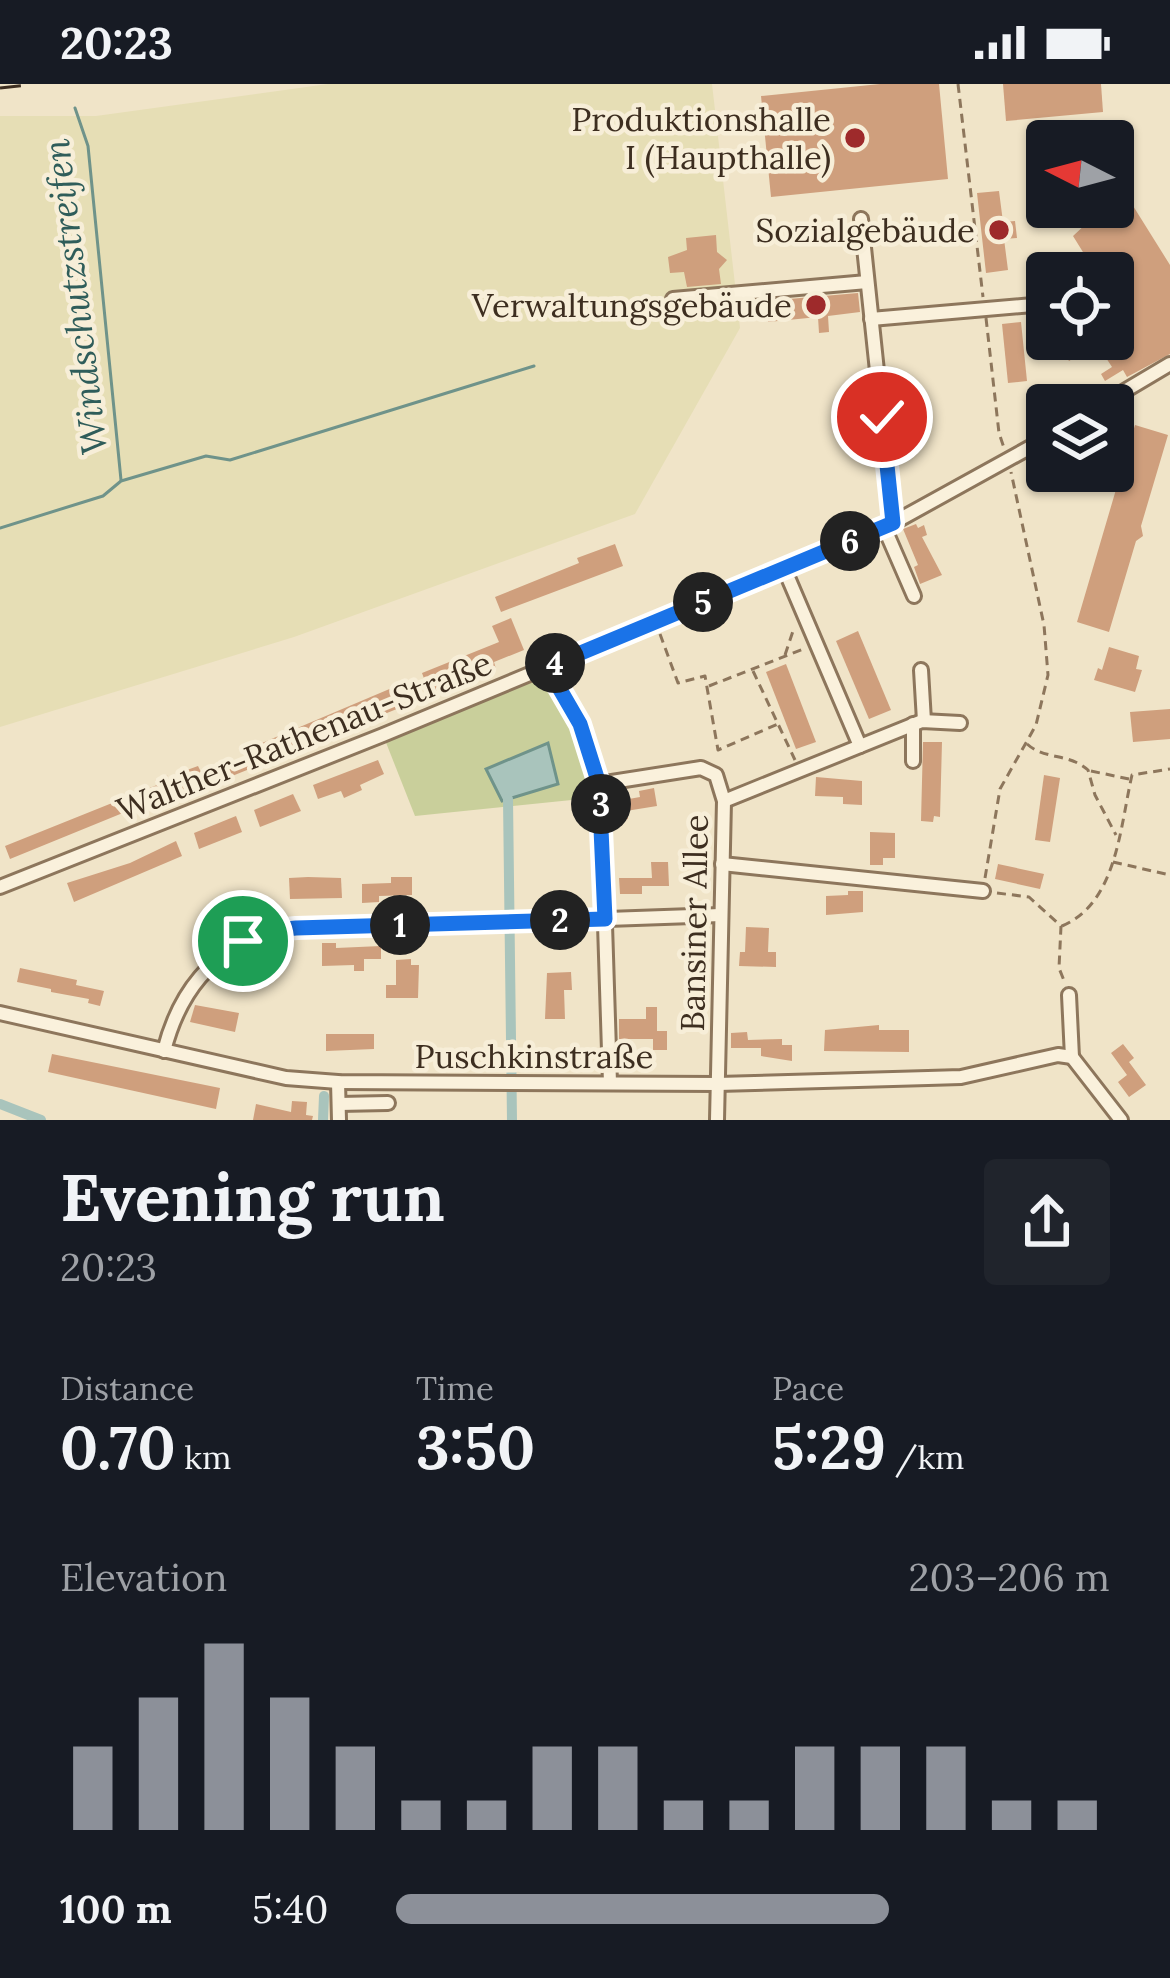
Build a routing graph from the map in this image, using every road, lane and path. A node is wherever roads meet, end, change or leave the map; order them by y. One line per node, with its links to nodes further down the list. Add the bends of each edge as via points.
1 (958, 84): 6 (path)
2 (861, 219): 3 (street)
3 (867, 282): 4 (street); 7 (street)
4 (673, 299)
5 (1026, 306): 6 (street)
6 (985, 309): 7 (street); 11 (path)
7 (871, 319): 12 (street)
8 (1170, 364): 9 (street)
9 (1134, 385)
10 (1026, 451): 11 (street, Walther-Rathenau-Straße)
11 (1009, 461): 12 (street, Walther-Rathenau-Straße); 30 (path, via 1047,646 1044,701)
12 (889, 525): 13 (street, Walther-Rathenau-Straße); 14 (street)
13 (784, 568): 15 (street, Walther-Rathenau-Straße); 17 (street)
14 (914, 596)
15 (655, 621): 19 (street, Walther-Rathenau-Straße); 22 (path, via 678,683 705,676)
16 (794, 628): 18 (path)
17 (816, 644): 18 (path); 31 (street)
18 (784, 656): 20 (path)
19 (547, 667): 37 (street, via 580,724); 43 (street, Walther-Rathenau-Straße)
20 (753, 669): 22 (path); 24 (path)
21 (921, 670): 27 (street)
22 (707, 686): 29 (path, via 718,750)
23 (772, 687): 24 (path)
24 (763, 691): 26 (path)
25 (782, 712): 26 (path)
26 (774, 715): 29 (path)
27 (918, 723): 28 (street); 31 (street); 32 (street)
28 (960, 723)
29 (778, 724): 35 (path)
30 (1026, 743): 34 (path); 44 (path, via 1000,789)
31 (860, 746): 35 (street)
32 (913, 761)
33 (1170, 769): 36 (path)
34 (1088, 770): 36 (path); 39 (path)
35 (801, 772): 38 (street)
36 (1130, 780): 39 (path)
37 (599, 784): 38 (street, Bansiner Allee, via 701,768 716,775); 46 (street)
38 (724, 801): 41 (street, Bansiner Allee)
39 (1117, 837): 40 (path)
40 (1112, 862): 42 (path); 47 (path, via 1095,905)
41 (722, 864): 44 (street); 45 (street, Bansiner Allee)
42 (1170, 875)
43 (0, 887)
44 (983, 891): 47 (path, via 1029,897)
45 (721, 915): 46 (street); 54 (street, Bansiner Allee)
46 (605, 919): 50 (street, via 296,928 255,936 199,975); 53 (street)
47 (1061, 926): 48 (path)
48 (1069, 995): 51 (street)
49 (0, 1013): 50 (street, Puschkinstraße)
50 (164, 1052): 52 (street, Puschkinstraße)
51 (1072, 1057): 54 (street, Puschkinstraße, via 961,1077); 59 (street)
52 (338, 1082): 53 (street, Puschkinstraße); 56 (street)
53 (610, 1083): 54 (street, Puschkinstraße)
54 (718, 1084): 58 (street, Bansiner Allee)
55 (388, 1103): 56 (street)
56 (338, 1104): 57 (street)
57 (339, 1120)
58 (717, 1120)
59 (1121, 1120)

